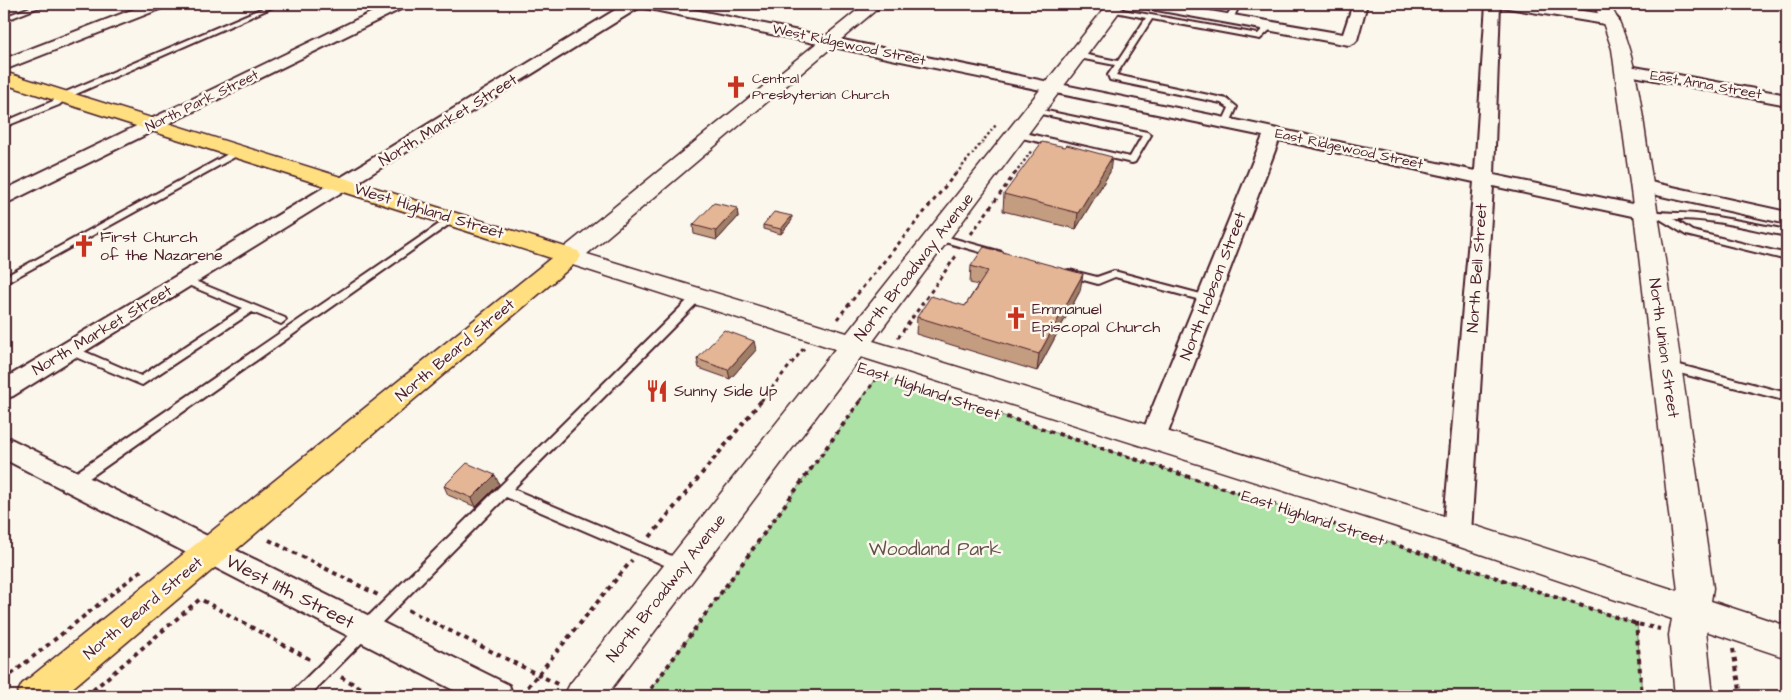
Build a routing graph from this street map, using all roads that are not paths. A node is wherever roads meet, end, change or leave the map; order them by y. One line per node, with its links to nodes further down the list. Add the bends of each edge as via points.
1 (44, 4): 15 (lane)
2 (160, 4): 21 (street)
3 (277, 4): 25 (lane)
4 (400, 4): 29 (street, North Park Street)
5 (635, 4): 35 (street, North Market Street)
6 (646, 4): 18 (street, West Ridgewood Street)
7 (875, 4): 18 (street, North Beard Street)
8 (1237, 4): 16 (lane)
9 (1360, 4): 17 (street, via 1348,40)
10 (1493, 4): 34 (street, North Bell Street)
11 (1508, 4): 14 (street)
12 (1109, 6): 13 (lane); 19 (street, North Broadway Avenue)
13 (1148, 10): 16 (street); 17 (lane, via 1260,37); 20 (lane)
14 (1606, 12): 22 (street, North Union Street, via 1621,49)
15 (4, 18)
16 (1229, 19): 17 (street)
17 (1270, 26)
18 (831, 41): 24 (street, West Ridgewood Street); 43 (street, North Beard Street)
19 (1077, 55): 20 (lane); 24 (street, North Broadway Avenue)
20 (1118, 64): 28 (lane, via 1113,78 1224,101 1233,106)
21 (4, 65)
22 (1624, 70): 26 (street, East Anna Street); 36 (street, North Union Street)
23 (4, 78): 25 (main road, West Highland Street)
24 (1052, 87): 27 (street, North Broadway Avenue); 28 (street, East Ridgewood Street)
25 (64, 96): 29 (main road, West Highland Street); 30 (lane, via 56,103)
26 (1787, 100)
27 (1035, 110): 32 (street, North Broadway Avenue); 32 (lane, via 1146,135 1132,160)
28 (1226, 123): 31 (street, East Ridgewood Street)
29 (155, 124): 33 (main road, West Highland Street); 37 (street, North Park Street)
30 (4, 126)
31 (1273, 133): 34 (street, East Ridgewood Street); 50 (street, North Hobson Street)
32 (1016, 134): 42 (street, North Broadway Avenue)
33 (239, 151): 35 (main road, West Highland Street); 48 (lane)
34 (1484, 177): 38 (street, East Ridgewood Street); 62 (street, North Bell Street)
35 (343, 184): 39 (main road, West Highland Street); 47 (street, North Market Street)
36 (1641, 186): 38 (street, North Union Street); 40 (street)
37 (4, 197)
38 (1654, 215): 41 (lane, via 1688,216); 44 (lane, via 1689,233); 55 (street, North Union Street)
39 (451, 218): 43 (main road, West Highland Street); 60 (lane)
40 (1787, 218)
41 (1787, 233)
42 (937, 237): 45 (lane); 54 (street, North Broadway Avenue)
43 (569, 256): 49 (street, West Highland Street); 63 (main road, North Beard Street)
44 (1787, 257)
45 (1012, 258)
46 (1060, 271): 50 (lane, via 1098,281 1114,274)
47 (185, 280): 51 (lane); 53 (street, North Market Street)
48 (4, 281)
49 (698, 296): 54 (street, West Highland Street, via 818,334); 61 (lane)
50 (1208, 299): 58 (street, North Hobson Street)
51 (252, 307): 52 (lane); 53 (lane, via 142,381)
52 (282, 320)
53 (70, 350): 56 (street, North Market Street)
54 (848, 353): 58 (street, East Highland Street, via 884,366); 64 (street, North Broadway Avenue)
55 (1666, 365): 57 (lane); 65 (street, North Union Street, via 1696,588)
56 (4, 390)
57 (1787, 397)
58 (1153, 438): 62 (street, East Highland Street)
59 (4, 447): 60 (street, West 11th Street)
60 (73, 482): 63 (street, West 11th Street)
61 (504, 491): 64 (lane); 66 (lane)
62 (1457, 532): 65 (street, East Highland Street, via 1628,589)
63 (210, 552): 66 (street, West 11th Street); 69 (main road, North Beard Street)
64 (683, 566): 68 (street, North Broadway Avenue)
65 (1689, 623): 67 (street, East Highland Street); 72 (street, North Union Street)
66 (366, 630): 70 (lane); 71 (street, West 11th Street)
67 (1787, 642)
68 (573, 692)
69 (35, 696)
70 (299, 696)
71 (497, 696)
72 (1694, 696)

